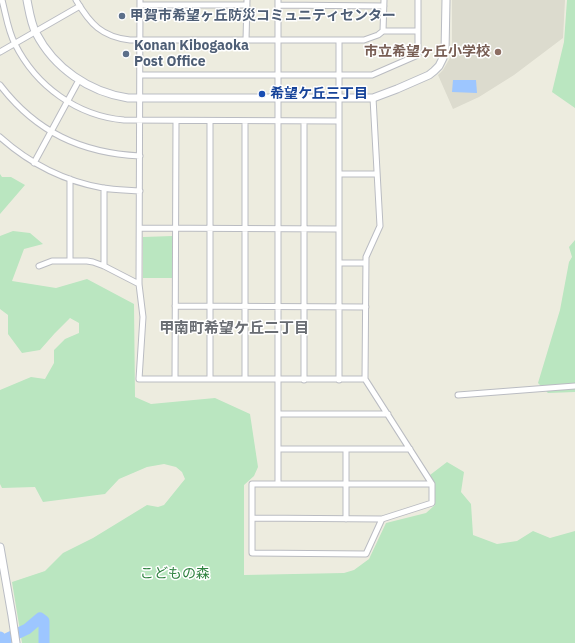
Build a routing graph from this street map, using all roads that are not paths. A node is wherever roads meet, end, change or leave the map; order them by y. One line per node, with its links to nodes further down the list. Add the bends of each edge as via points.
1 (2, 0): 19 (street)
2 (27, 0): 14 (street)
3 (76, 0): 10 (street)
4 (384, 0): 11 (street)
5 (418, 0): 13 (street)
6 (446, 0): 29 (street, via 446,46 439,66 425,77)
7 (140, 3): 8 (street); 15 (street)
8 (247, 3): 16 (street)
9 (278, 3): 11 (street); 17 (street)
10 (80, 6): 14 (street); 15 (street, via 89,20 100,30 119,38)
11 (384, 6): 12 (street)
12 (383, 31): 13 (street); 18 (street, via 364,40)
13 (418, 31): 23 (street, via 418,55 372,75)
14 (35, 32): 19 (street); 24 (street, via 46,50)
15 (140, 40): 16 (street); 21 (street)
16 (246, 40): 17 (street)
17 (278, 40): 18 (street); 22 (street)
18 (340, 40): 23 (street)
19 (14, 43): 20 (street); 30 (street, via 33,72 50,90)
20 (0, 52)
21 (140, 75): 22 (street); 26 (street)
22 (278, 75): 23 (street); 27 (street)
23 (340, 75): 28 (street)
24 (79, 80): 26 (street, via 118,96); 30 (street)
25 (0, 85): 38 (street, via 16,104)
26 (140, 98): 27 (street); 31 (street)
27 (278, 98): 28 (street); 35 (street)
28 (339, 98): 29 (street); 37 (street)
29 (373, 98): 43 (street)
30 (67, 102): 31 (street, via 87,112 109,118); 38 (street)
31 (140, 121): 32 (street); 40 (street)
32 (176, 121): 33 (street); 48 (street)
33 (210, 121): 34 (street); 49 (street)
34 (245, 121): 35 (street); 50 (street)
35 (278, 121): 36 (street); 51 (street)
36 (304, 121): 37 (street); 52 (street)
37 (339, 121): 42 (street)
38 (51, 131): 40 (street, via 97,150); 41 (street)
39 (0, 137): 41 (street)
40 (140, 156): 46 (street)
41 (34, 163): 44 (street)
42 (339, 174): 43 (street); 53 (street)
43 (377, 174): 56 (street, via 380,226)
44 (70, 179): 45 (street); 54 (street)
45 (104, 188): 46 (street); 58 (street)
46 (140, 191): 47 (street)
47 (140, 228): 48 (street); 59 (street)
48 (176, 228): 49 (street); 60 (street)
49 (211, 228): 50 (street); 61 (street)
50 (245, 228): 51 (street); 62 (street)
51 (278, 228): 52 (street); 63 (street)
52 (304, 228): 53 (street); 64 (street)
53 (339, 229): 55 (street)
54 (70, 262): 57 (street, via 52,261); 58 (street, via 87,261)
55 (339, 263): 56 (street); 65 (street)
56 (365, 263): 66 (street)
57 (39, 266)
58 (104, 266): 59 (street)
59 (139, 284): 67 (street, via 143,318 139,379)
60 (175, 306): 61 (street); 67 (street)
61 (210, 306): 62 (street); 68 (street)
62 (245, 307): 63 (street); 69 (street)
63 (278, 307): 64 (street); 70 (street)
64 (304, 307): 65 (street); 72 (street)
65 (339, 307): 66 (street); 73 (street)
66 (366, 307): 71 (street)
67 (175, 379): 68 (street)
68 (210, 379): 69 (street)
69 (245, 379): 70 (street)
70 (278, 379): 72 (street); 76 (street)
71 (365, 379): 73 (street); 77 (street)
72 (304, 380): 73 (street)
73 (339, 380)
74 (575, 386): 75 (street)
75 (458, 395)
76 (278, 414): 77 (street); 78 (street)
77 (388, 414): 80 (street)
78 (278, 449): 79 (street); 81 (street)
79 (346, 449): 80 (street); 82 (street)
80 (410, 450): 83 (street)
81 (278, 484): 82 (street); 84 (street, via 252,484)
82 (346, 484): 83 (street); 85 (street)
83 (432, 484): 86 (street, via 432,503)
84 (252, 518): 85 (street); 86 (street, via 252,553 358,554 366,554)
85 (346, 519): 86 (street)
86 (382, 519)
87 (0, 547): 88 (street)
88 (16, 643)

